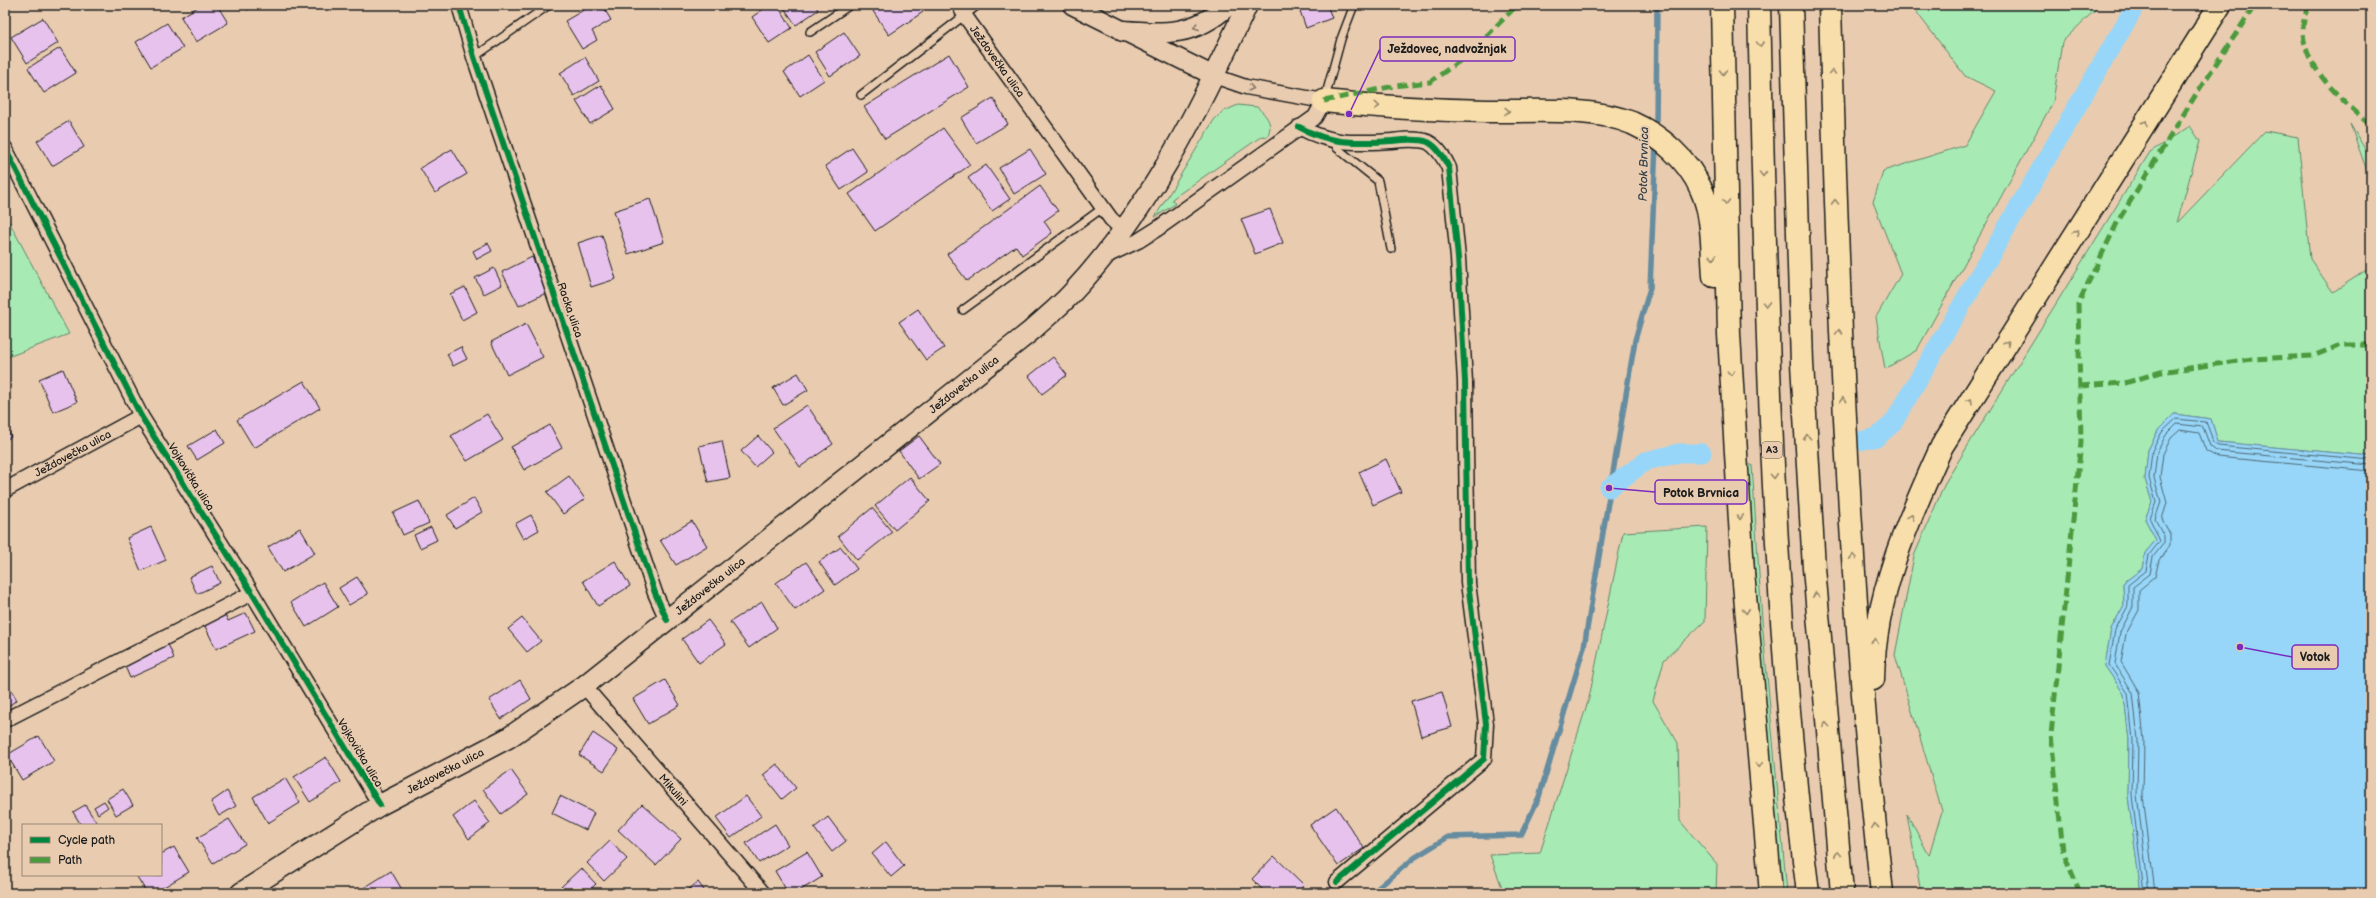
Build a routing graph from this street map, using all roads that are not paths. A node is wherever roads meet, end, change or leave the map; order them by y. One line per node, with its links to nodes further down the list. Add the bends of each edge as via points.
1 (459, 5): 17 (street, Racka ulica)
2 (549, 5): 17 (lane)
3 (850, 5): 16 (lane)
4 (978, 5): 14 (lane)
5 (1072, 5): 15 (street)
6 (1228, 5): 15 (main road, one-way to 15, via 1202,24 1186,30 1149,33)
7 (1247, 5): 18 (main road, Ježdovečka ulica)
8 (1354, 5): 20 (lane)
9 (1722, 5): 29 (highway, one-way to 29)
10 (1759, 5): 42 (highway, A3, one-way to 42, via 1768,376 1790,721)
11 (1792, 5): 43 (highway, one-way to 11, via 1815,583 1803,371)
12 (1830, 5): 36 (highway, one-way to 12, via 1841,371)
13 (2220, 5): 36 (highway, one-way to 13, via 1873,655 1884,589 1918,499 1942,446)
14 (962, 10): 19 (lane); 24 (street, Ježdovečka ulica)
15 (1123, 31): 18 (street)
16 (810, 32)
17 (474, 57): 33 (street, Racka ulica, via 655,593)
18 (1214, 76): 20 (street, one-way to 20, via 1246,87); 25 (main road, Ježdovečka ulica, via 1177,148)
19 (861, 95)
20 (1324, 101): 21 (street, Ježdovečka ulica, via 1315,117); 29 (highway, one-way to 29, via 1402,109 1576,112 1607,116 1632,123 1664,142 1679,156 1701,189 1711,242 1716,305)
21 (1299, 127): 22 (street, via 1315,136); 27 (street, Ježdovečka ulica, via 1158,229)
22 (1334, 141): 26 (lane, via 1337,148 1378,181); 38 (street, via 1428,142 1443,155 1449,168 1458,258 1465,382 1468,583 1486,724 1484,758)
23 (5, 148): 30 (street, Vojkovička ulica)
24 (1104, 207): 25 (street, Ježdovečka ulica, via 1111,219); 28 (lane)
25 (1123, 230): 27 (main road, Ježdovečka ulica)
26 (1391, 250)
27 (1104, 257): 33 (main road, Ježdovečka ulica, via 1070,296 1031,331)
28 (963, 310)
29 (1729, 334): 41 (highway, one-way to 41, via 1743,572)
30 (141, 416): 31 (street, Ježdovečka ulica); 32 (street, Vojkovička ulica)
31 (5, 490)
32 (252, 593): 35 (street); 37 (street, Vojkovička ulica)
33 (667, 620): 34 (main road, Ježdovečka ulica)
34 (584, 686): 37 (main road, Ježdovečka ulica, via 508,738); 40 (street, Mikulini)
35 (5, 720)
36 (1869, 778): 44 (highway, one-way to 36)
37 (380, 805): 39 (main road, Ježdovečka ulica)
38 (1336, 882)
39 (241, 893)
40 (763, 893)
41 (1771, 893)
42 (1808, 893)
43 (1842, 893)
44 (1882, 893)

